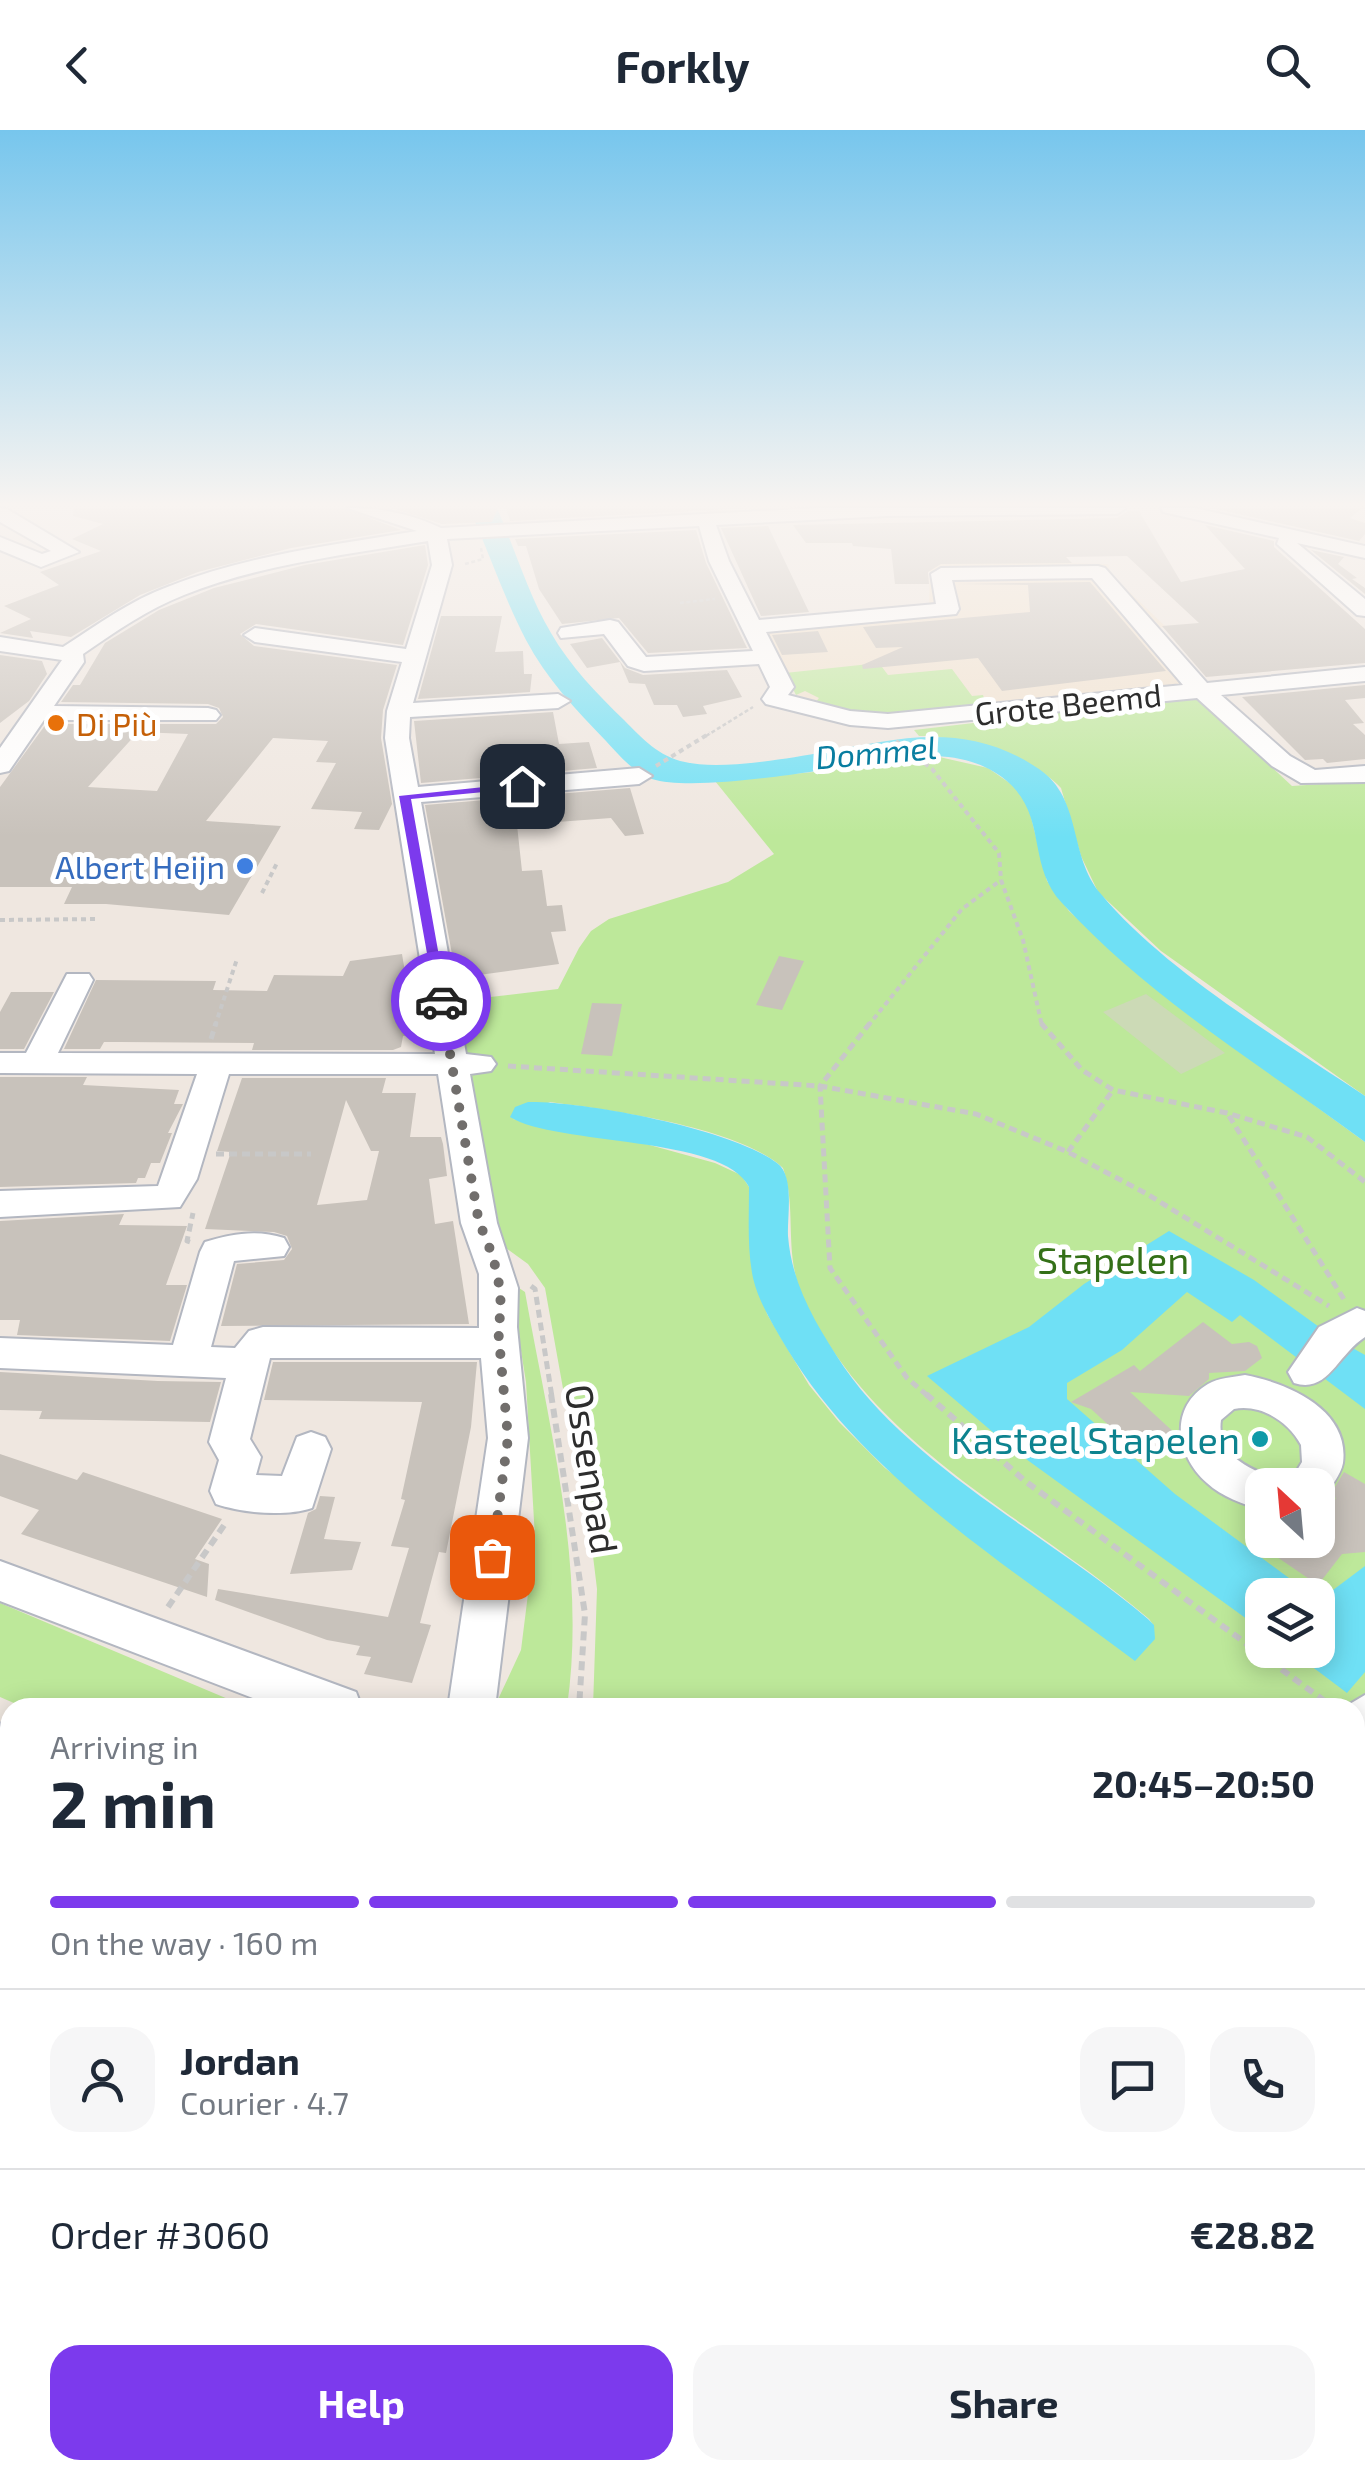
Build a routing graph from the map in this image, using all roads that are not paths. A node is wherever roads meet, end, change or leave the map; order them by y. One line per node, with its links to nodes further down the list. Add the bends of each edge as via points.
1 (123, 618): 10 (street)
2 (427, 618): 11 (street)
3 (748, 618): 6 (street)
4 (849, 618): 6 (street)
5 (1138, 618): 14 (street)
6 (752, 626): 12 (street)
7 (569, 633): 12 (street, via 610,627 644,664)
8 (255, 635): 11 (street)
9 (0, 644): 10 (street)
10 (67, 654): 19 (street, via 74,662)
11 (417, 657): 18 (street)
12 (767, 657): 17 (street, Grote Beemd, via 782,688 774,698 871,721)
13 (1365, 674): 14 (street, Grote Beemd)
14 (1196, 684): 17 (street, Grote Beemd); 22 (street, via 1294,771 1322,779)
15 (989, 685): 17 (street)
16 (558, 701): 18 (street)
17 (1008, 709)
18 (399, 711): 24 (street)
19 (37, 713): 20 (street); 21 (street)
20 (208, 715)
21 (4, 755)
22 (1365, 774)
23 (639, 776): 24 (street)
24 (405, 796): 29 (street)
25 (78, 980): 27 (street)
26 (0, 1063): 27 (street)
27 (37, 1063): 28 (street)
28 (209, 1065): 29 (street); 30 (street, via 188,1154 168,1198)
29 (466, 1065): 32 (street, via 479,1223 494,1261)
30 (0, 1204)
31 (271, 1247): 35 (street, via 218,1252)
32 (500, 1343): 36 (street, via 276,1339 253,1350); 42 (street, via 508,1438)
33 (0, 1353): 35 (street)
34 (1329, 1355): 38 (street, via 1319,1432); 39 (street, via 1262,1394 1234,1392 1206,1408 1199,1422 1208,1457)
35 (187, 1364): 36 (street)
36 (248, 1364): 37 (street, via 229,1442 240,1457 231,1491 297,1495)
37 (311, 1449)
38 (1324, 1468)
39 (1245, 1486)
40 (0, 1581): 41 (street)
41 (314, 1698)
42 (472, 1698)

